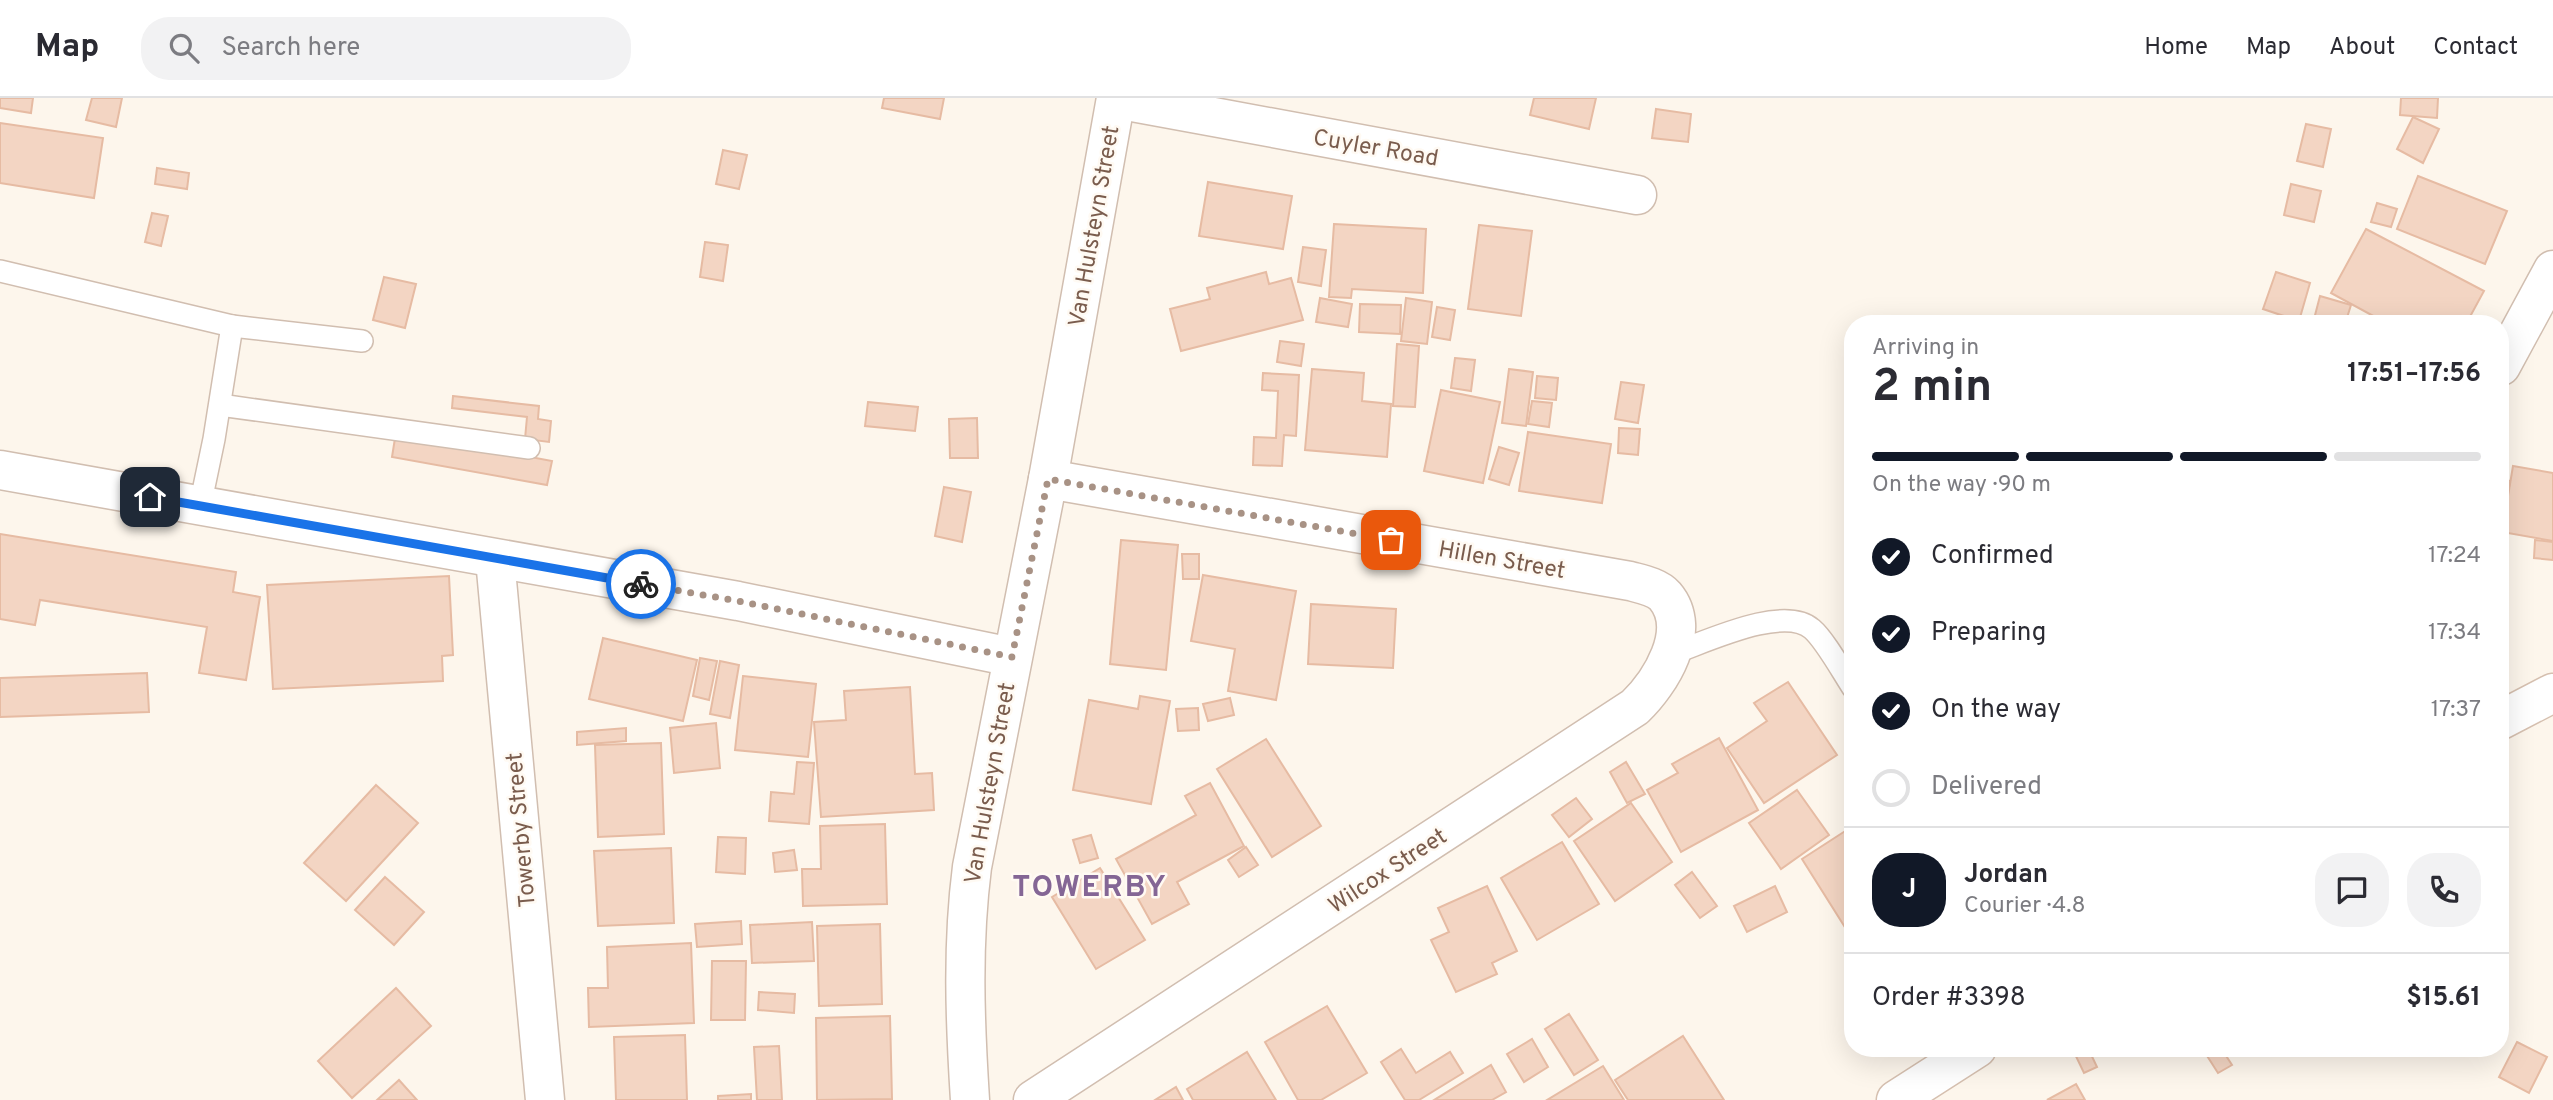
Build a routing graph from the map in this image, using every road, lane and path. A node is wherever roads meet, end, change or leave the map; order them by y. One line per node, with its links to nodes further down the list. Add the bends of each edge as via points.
1 (1116, 98): 2 (street, Cuyler Road); 11 (street, Van Hulsteyn Street)
2 (1637, 195)
3 (2553, 270): 7 (street)
4 (0, 271): 5 (lane)
5 (232, 326): 6 (lane); 8 (lane)
6 (362, 341)
7 (2509, 351)
8 (220, 405): 9 (lane); 12 (lane)
9 (529, 448)
10 (0, 470): 12 (street)
11 (1048, 479): 14 (street, Hillen Street, via 1630,581); 16 (street, Van Hulsteyn Street)
12 (200, 506): 13 (street)
13 (495, 559): 16 (street, via 738,601); 21 (street, Towerby Street)
14 (1665, 596): 15 (street, Wilcox Street, via 1676,633)
15 (1671, 654): 17 (lane, via 1756,625 1794,620 1812,629); 23 (street, Wilcox Street, via 1652,691 1603,730)
16 (1012, 657): 22 (street, Van Hulsteyn Street, via 966,917)
17 (1844, 675)
18 (2553, 693): 19 (street)
19 (2509, 716)
20 (1963, 1057): 24 (street)
21 (545, 1100)
22 (970, 1100)
23 (1033, 1100)
24 (1896, 1100)

